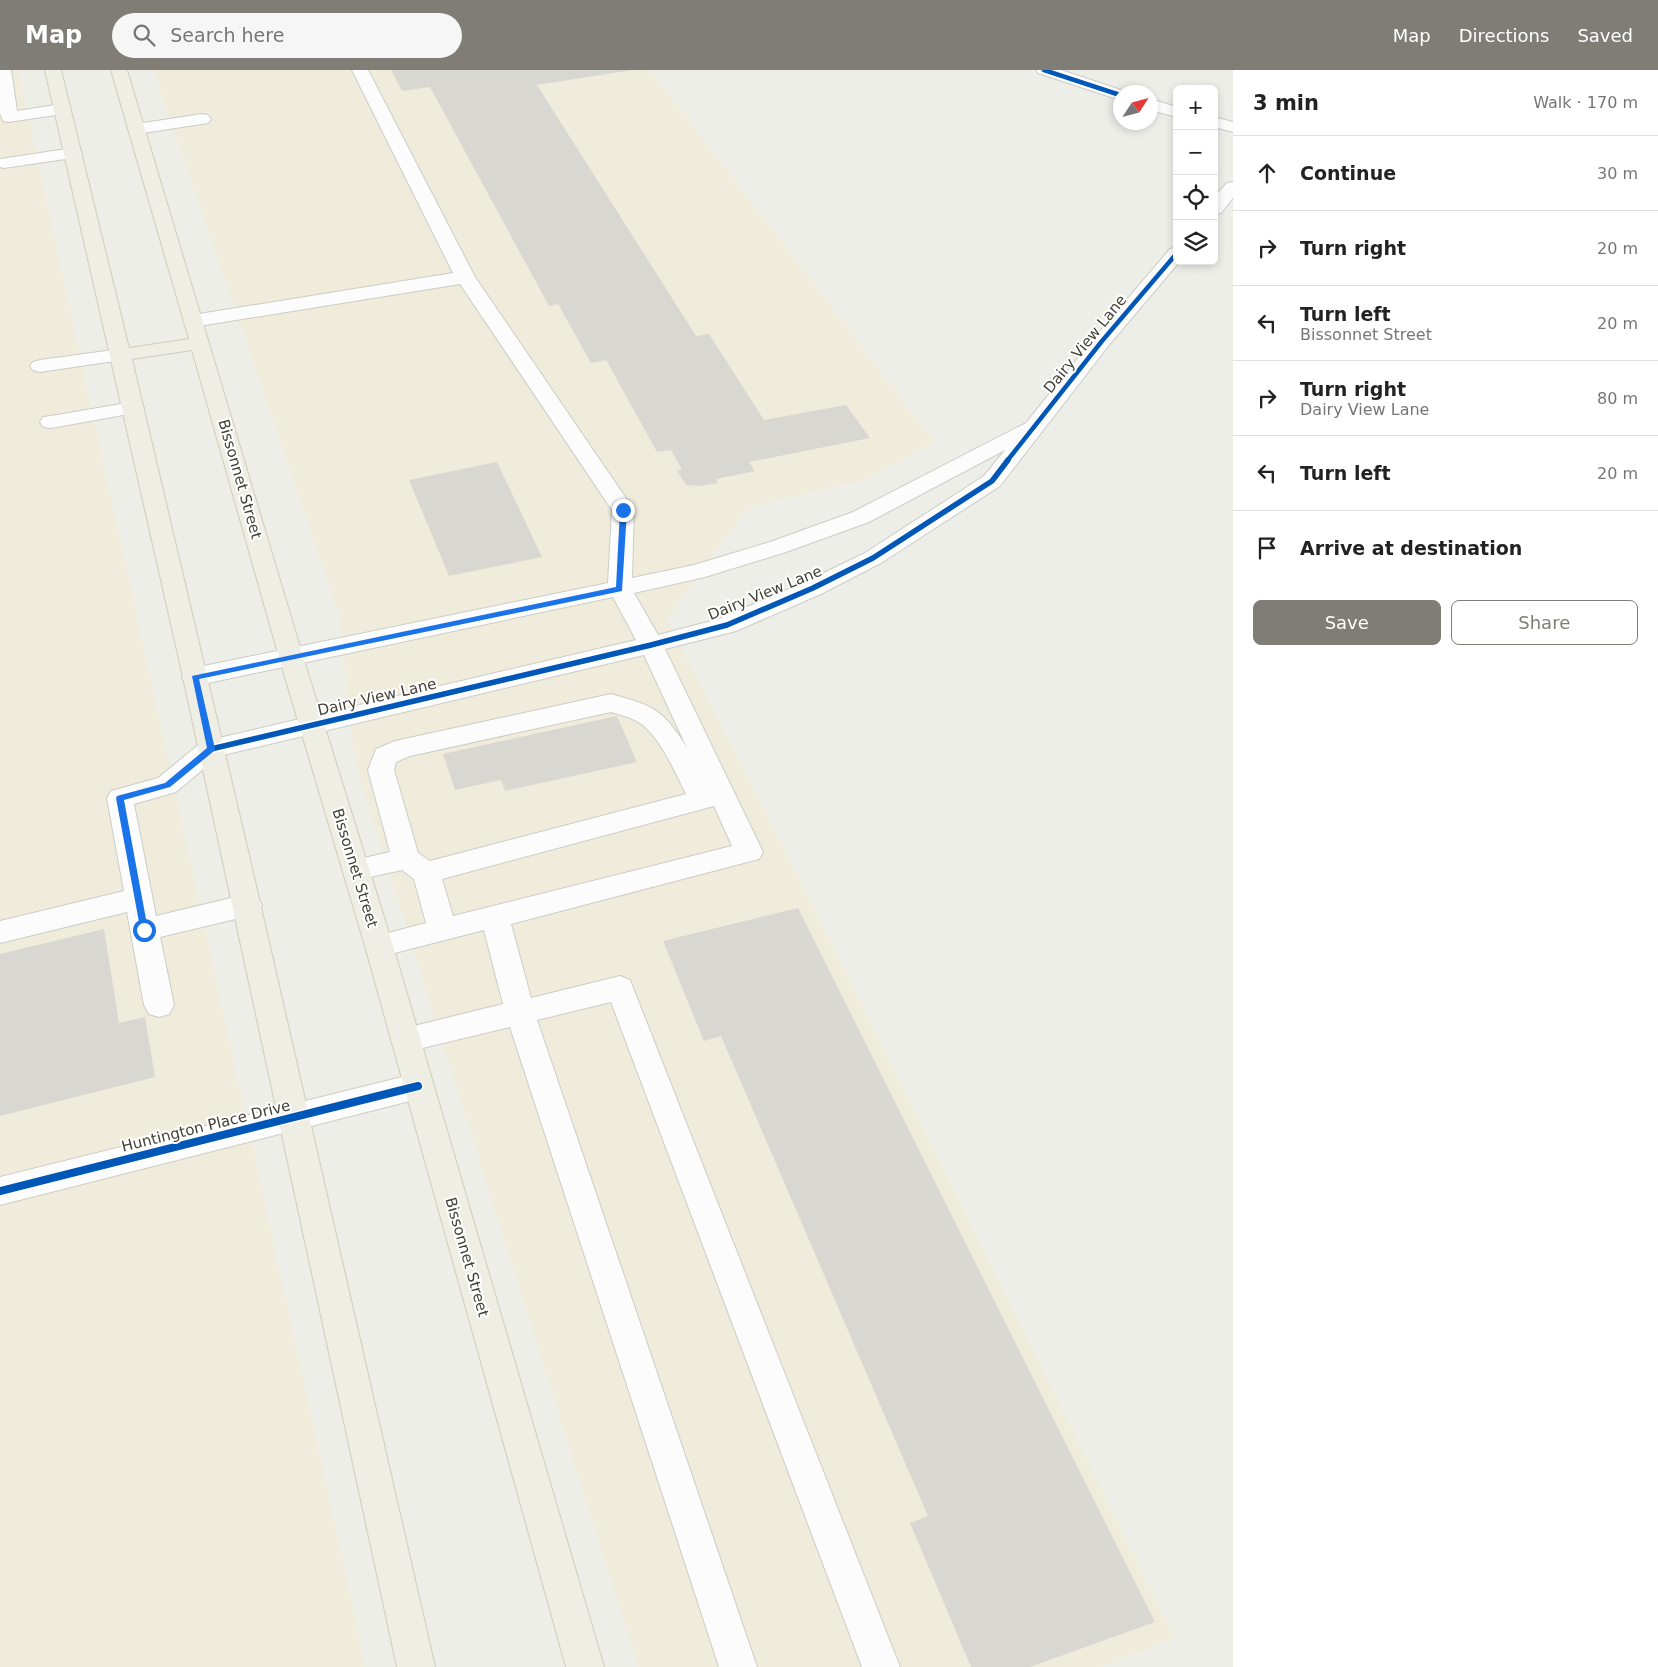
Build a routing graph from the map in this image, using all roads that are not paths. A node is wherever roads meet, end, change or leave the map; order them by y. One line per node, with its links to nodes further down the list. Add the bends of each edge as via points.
1 (3, 70): 10 (street)
2 (52, 70): 8 (main road)
3 (119, 70): 14 (main road, Bissonnet Street)
4 (360, 70): 20 (street)
5 (1044, 70): 6 (street)
6 (1113, 93)
7 (1158, 106): 9 (street)
8 (62, 109): 10 (street); 15 (main road)
9 (1173, 111)
10 (4, 118)
11 (202, 119): 14 (street)
12 (1218, 123): 13 (street)
13 (1233, 127)
14 (137, 129): 21 (main road, Bissonnet Street)
15 (73, 154): 16 (street); 23 (main road)
16 (4, 163)
17 (1233, 187): 18 (street)
18 (1218, 204)
19 (1173, 258): 27 (street, Dairy View Lane)
20 (465, 277): 21 (street); 28 (street, via 623,510)
21 (193, 321): 22 (main road, Bissonnet Street)
22 (200, 343): 23 (main road); 30 (main road, Bissonnet Street)
23 (121, 355): 24 (street); 25 (main road)
24 (40, 366)
25 (133, 408): 26 (street); 31 (main road)
26 (51, 422)
27 (1036, 424): 28 (street, Dairy View Lane, via 861,516 706,569); 29 (street, Dairy View Lane, via 992,481 874,558 814,588 727,624)
28 (620, 589): 29 (street); 30 (street, Dairy View Lane)
29 (652, 645): 32 (street, Dairy View Lane); 34 (street)
30 (291, 657): 31 (street, Dairy View Lane); 32 (main road, Bissonnet Street)
31 (194, 677): 33 (main road)
32 (312, 725): 33 (street, Dairy View Lane); 36 (main road, Bissonnet Street)
33 (211, 749): 37 (street, via 168,785 120,798); 38 (main road)
34 (712, 798): 35 (street); 35 (street, via 653,719 637,710 611,703 404,748 386,756 381,770); 39 (street, via 748,852)
35 (416, 866): 36 (street); 41 (street)
36 (356, 869): 43 (main road, Bissonnet Street)
37 (137, 899): 40 (street); 42 (street)
38 (248, 905): 40 (street); 48 (main road)
39 (495, 917): 41 (street); 45 (street)
40 (144, 930): 44 (street)
41 (443, 930): 43 (street)
42 (0, 932)
43 (379, 946): 46 (main road, Bissonnet Street)
44 (158, 1004)
45 (520, 1013): 46 (street); 52 (street); 53 (street, via 620,988)
46 (406, 1040): 47 (main road, Bissonnet Street)
47 (418, 1086): 48 (street, Huntington Place Drive); 51 (main road, Bissonnet Street)
48 (295, 1116): 49 (street, Huntington Place Drive); 50 (main road)
49 (0, 1191)
50 (416, 1667)
51 (584, 1667)
52 (738, 1667)
53 (881, 1667)

